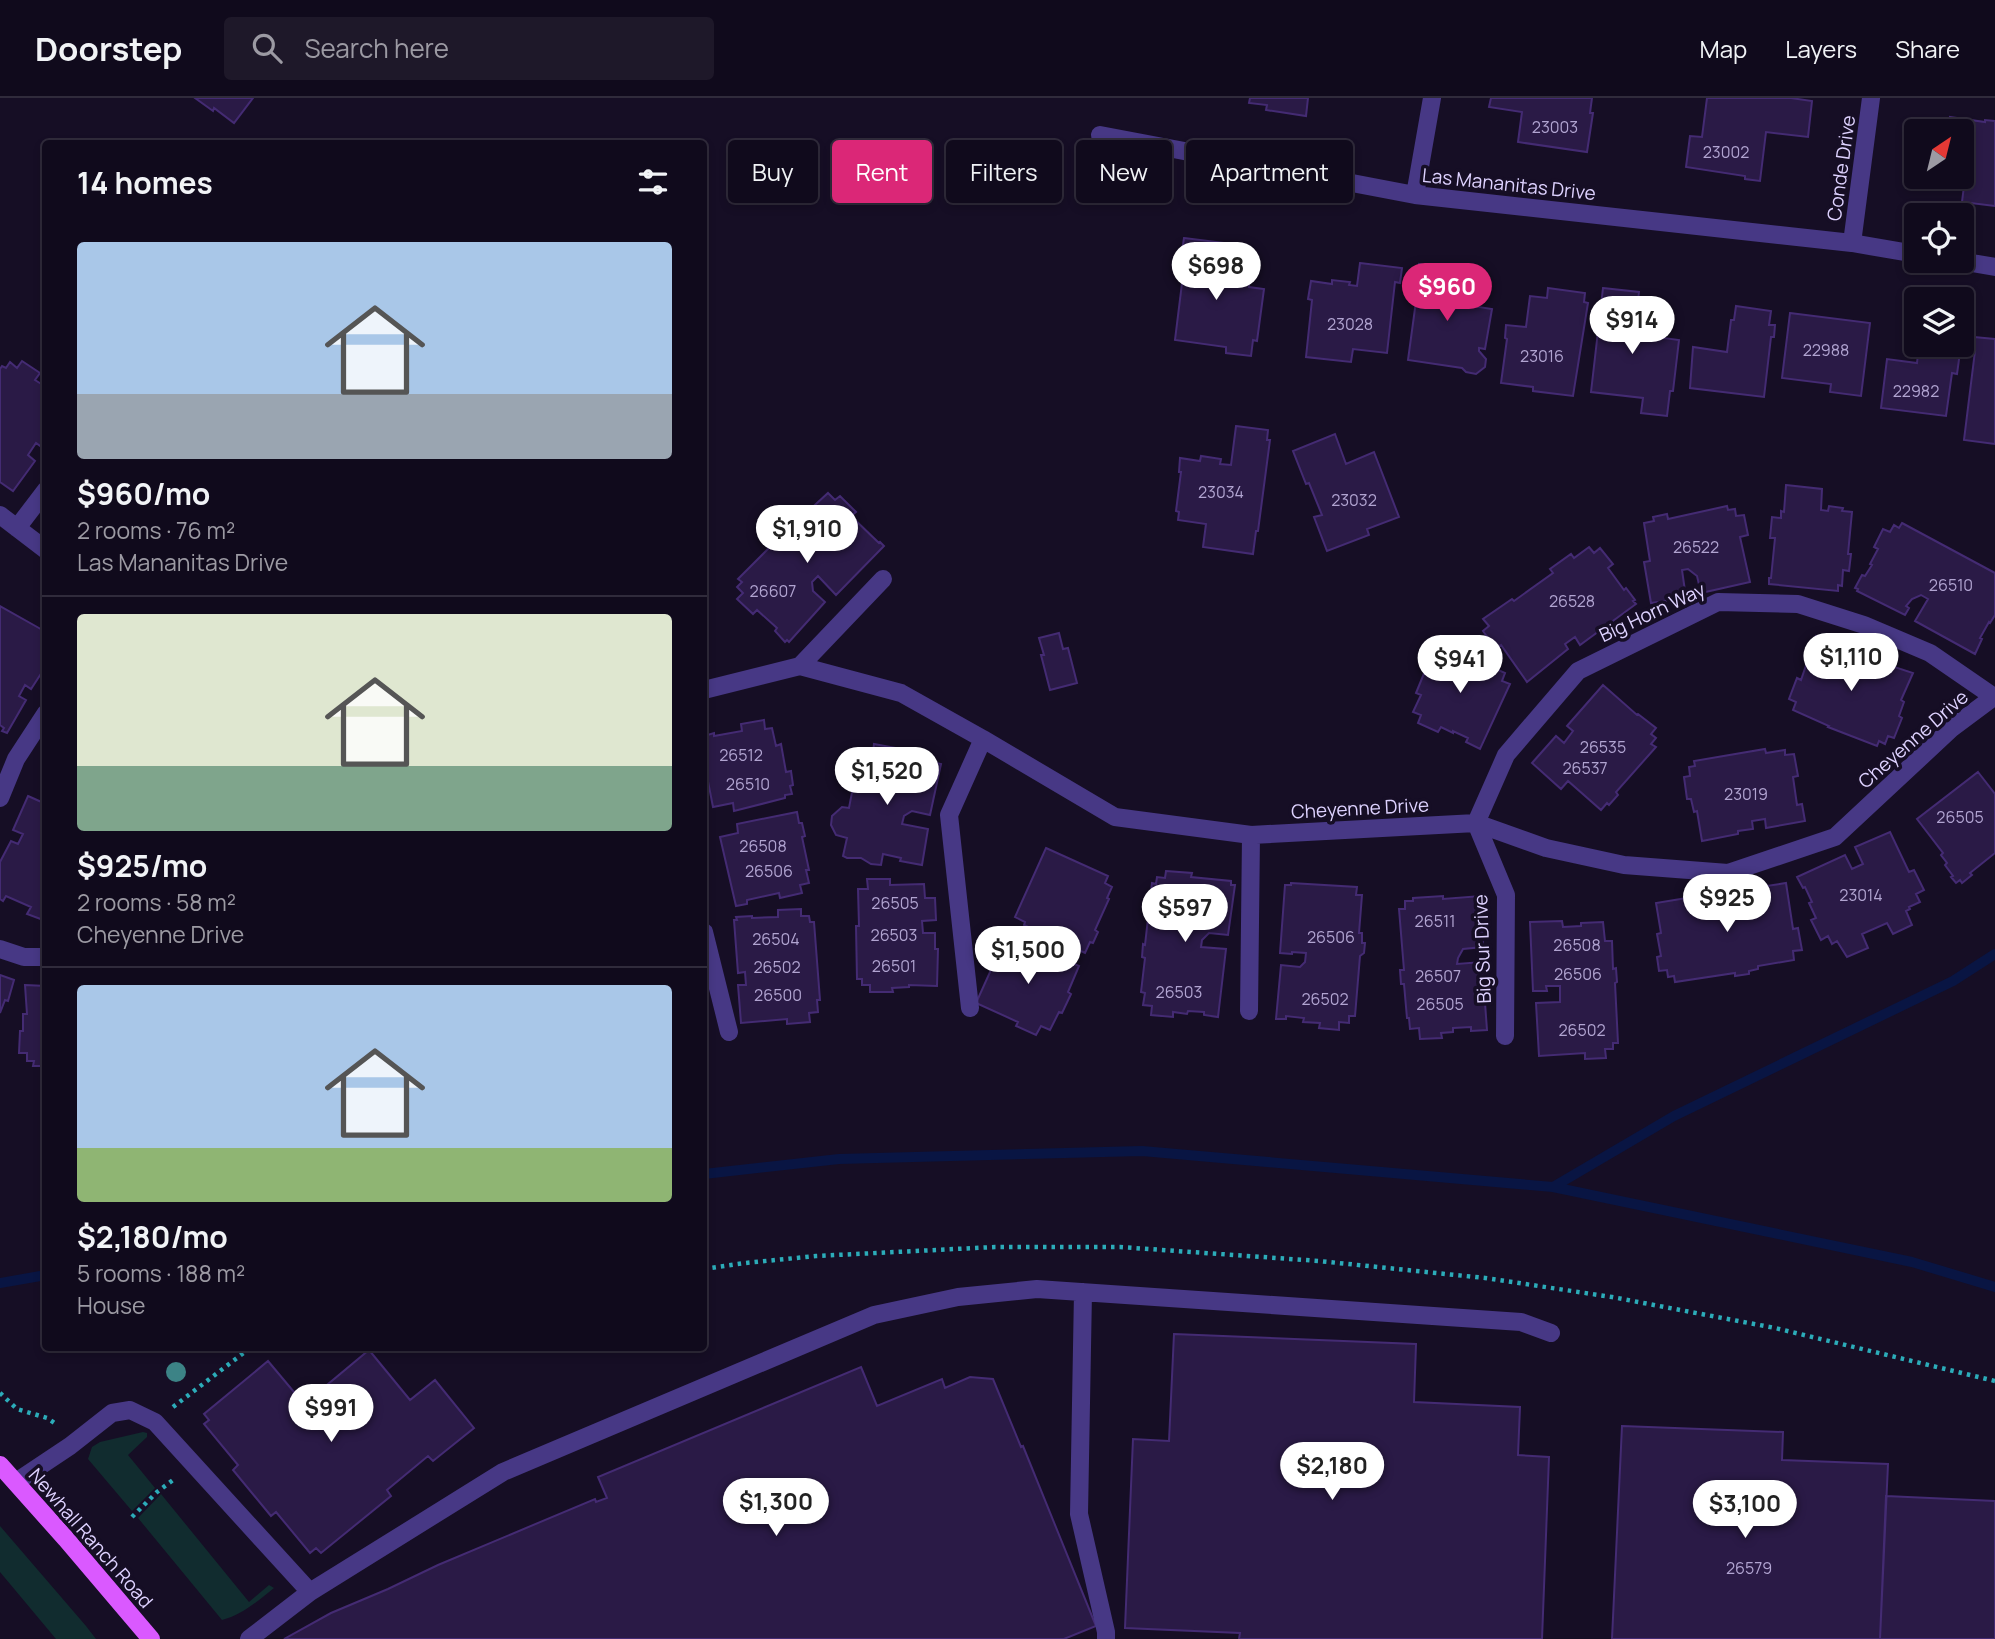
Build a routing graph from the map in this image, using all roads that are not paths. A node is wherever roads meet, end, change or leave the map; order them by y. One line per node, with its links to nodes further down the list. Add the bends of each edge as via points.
1 (1432, 98): 4 (street)
2 (1871, 98): 5 (street, Conde Drive)
3 (1100, 135): 4 (street, Las Mananitas Drive)
4 (1415, 195): 5 (street, Las Mananitas Drive)
5 (1852, 243): 6 (street, Las Mananitas Drive)
6 (1904, 252)
7 (1974, 263): 8 (street)
8 (1995, 267)
9 (42, 495): 11 (street)
10 (0, 515): 11 (street)
11 (17, 528): 12 (street)
12 (42, 547)
13 (883, 579): 14 (street)
14 (800, 666): 15 (street, Cheyenne Drive); 18 (street, Cheyenne Drive, via 901,693)
15 (707, 689)
16 (1995, 697): 20 (street, Cheyenne Drive, via 1952,728 1835,837 1728,873 1624,865 1546,848); 20 (street, Big Horn Way, via 1930,653 1864,625 1798,604 1718,602 1578,671 1506,755)
17 (42, 719): 19 (street, via 16,760)
18 (983, 739): 21 (street, Cheyenne Drive, via 1115,817); 25 (street, via 949,815)
19 (0, 798)
20 (1476, 823): 21 (street, Cheyenne Drive); 28 (street, Big Sur Drive, via 1506,895)
21 (1251, 835): 26 (street)
22 (707, 944): 27 (street)
23 (0, 949): 24 (street)
24 (42, 957)
25 (970, 1007)
26 (1249, 1011)
27 (729, 1032)
28 (1505, 1036)
29 (1083, 1292): 30 (street, via 1521,1322); 33 (street, via 1037,1289 958,1297 874,1315 503,1472); 36 (street, via 1079,1514)
30 (1551, 1333)
31 (0, 1465): 32 (main road, Newhall Ranch Road)
32 (16, 1482): 33 (street, via 112,1413 130,1410 155,1422); 34 (main road, Newhall Ranch Road)
33 (310, 1592): 35 (street)
34 (151, 1639)
35 (249, 1639)
36 (1106, 1639)

